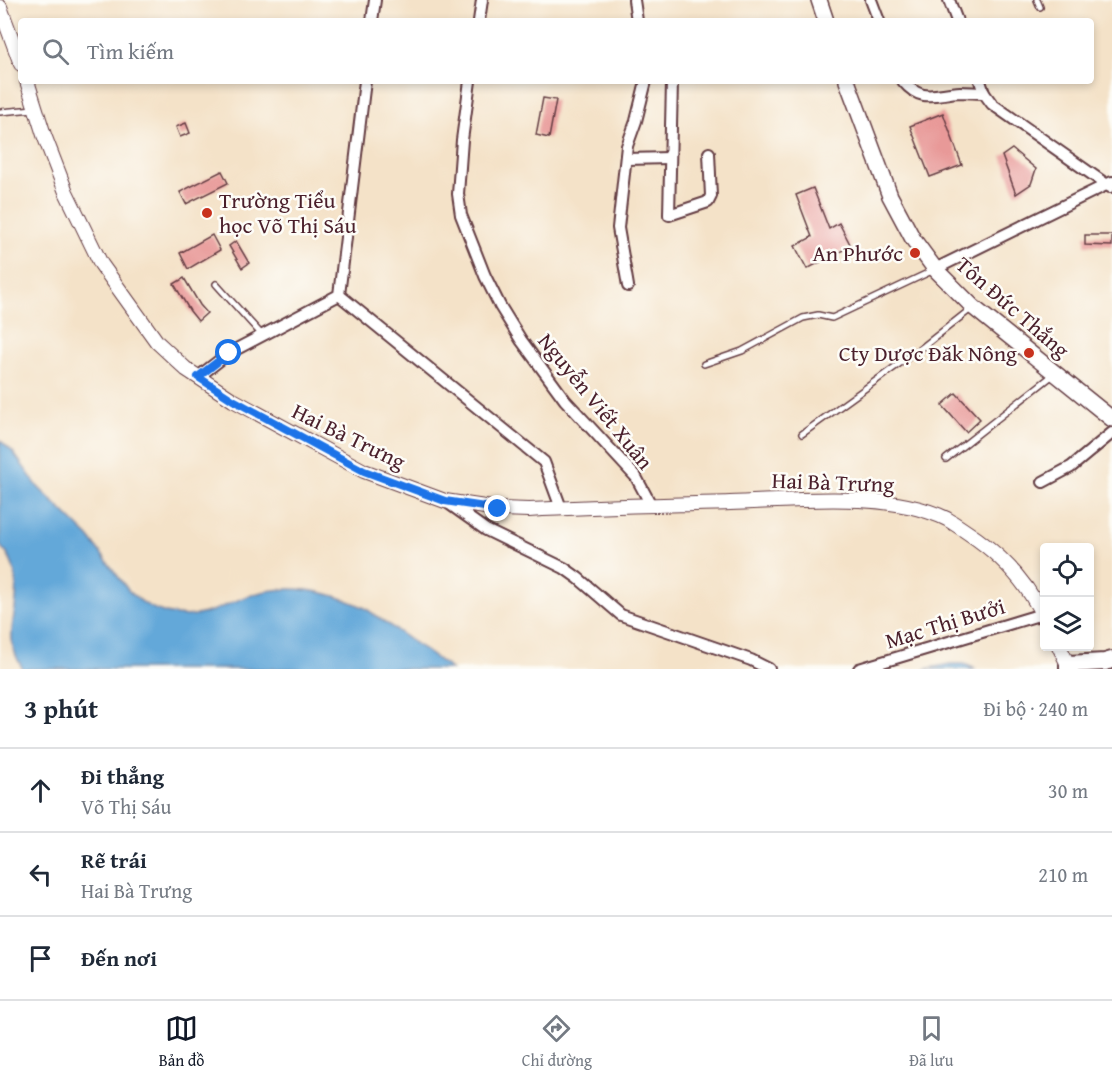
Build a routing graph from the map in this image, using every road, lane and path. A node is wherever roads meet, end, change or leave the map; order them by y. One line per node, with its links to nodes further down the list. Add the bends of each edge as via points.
1 (375, 0): 10 (street)
2 (482, 0): 11 (street)
3 (634, 0): 12 (street)
4 (819, 0): 13 (main road)
5 (871, 0): 14 (street)
6 (949, 0): 15 (street)
7 (1037, 0): 9 (lane)
8 (0, 7): 16 (street)
9 (1040, 7)
10 (372, 18)
11 (479, 18)
12 (637, 18)
13 (825, 18)
14 (878, 18)
15 (956, 18)
16 (18, 56)
17 (28, 84): 26 (street, Hai Bà Trưng)
18 (365, 84): 35 (street)
19 (470, 84): 47 (street, Nguyễn Viết Xuân, via 458,194 461,214 485,276 527,349 565,400 636,477)
20 (645, 84): 30 (street)
21 (672, 84): 29 (street)
22 (848, 84): 32 (main road, Tôn Đức Thắng, via 890,196)
23 (906, 84): 25 (street, via 918,94 928,96)
24 (981, 84): 25 (street)
25 (984, 93): 31 (street, via 1005,114)
26 (36, 108): 27 (lane); 40 (street, Hai Bà Trưng, via 66,192 101,264 157,342)
27 (0, 112)
28 (709, 153): 29 (street, via 708,202 669,214)
29 (670, 158): 30 (street)
30 (626, 159): 34 (street, via 618,228)
31 (1110, 185): 32 (street)
32 (935, 269): 36 (main road, Tôn Đức Thắng); 38 (lane, via 832,318 803,318 742,351)
33 (216, 284): 37 (lane)
34 (628, 286)
35 (339, 295): 37 (street); 48 (street, via 544,462)
36 (973, 307): 39 (main road, Tôn Đức Thắng); 43 (lane)
37 (263, 336): 40 (street, via 229,353)
38 (704, 364)
39 (1055, 373): 41 (main road, Tôn Đức Thắng); 44 (lane)
40 (198, 377): 46 (street, Hai Bà Trưng, via 364,471)
41 (1112, 419)
42 (1112, 433): 45 (street, via 1071,467)
43 (802, 434)
44 (946, 459)
45 (1044, 482)
46 (445, 501): 48 (street, Hai Bà Trưng, via 498,509); 54 (street, via 486,530 564,568 621,615)
47 (651, 505): 48 (street, Hai Bà Trưng); 49 (street, Hai Bà Trưng, via 803,499 886,502 911,507 951,522 1003,559)
48 (561, 508)
49 (1040, 611)
50 (1040, 617): 55 (street, Mạc Thị Bưởi)
51 (1061, 651): 53 (street)
52 (1112, 660): 53 (main road)
53 (1069, 667)
54 (769, 669)
55 (859, 669)

